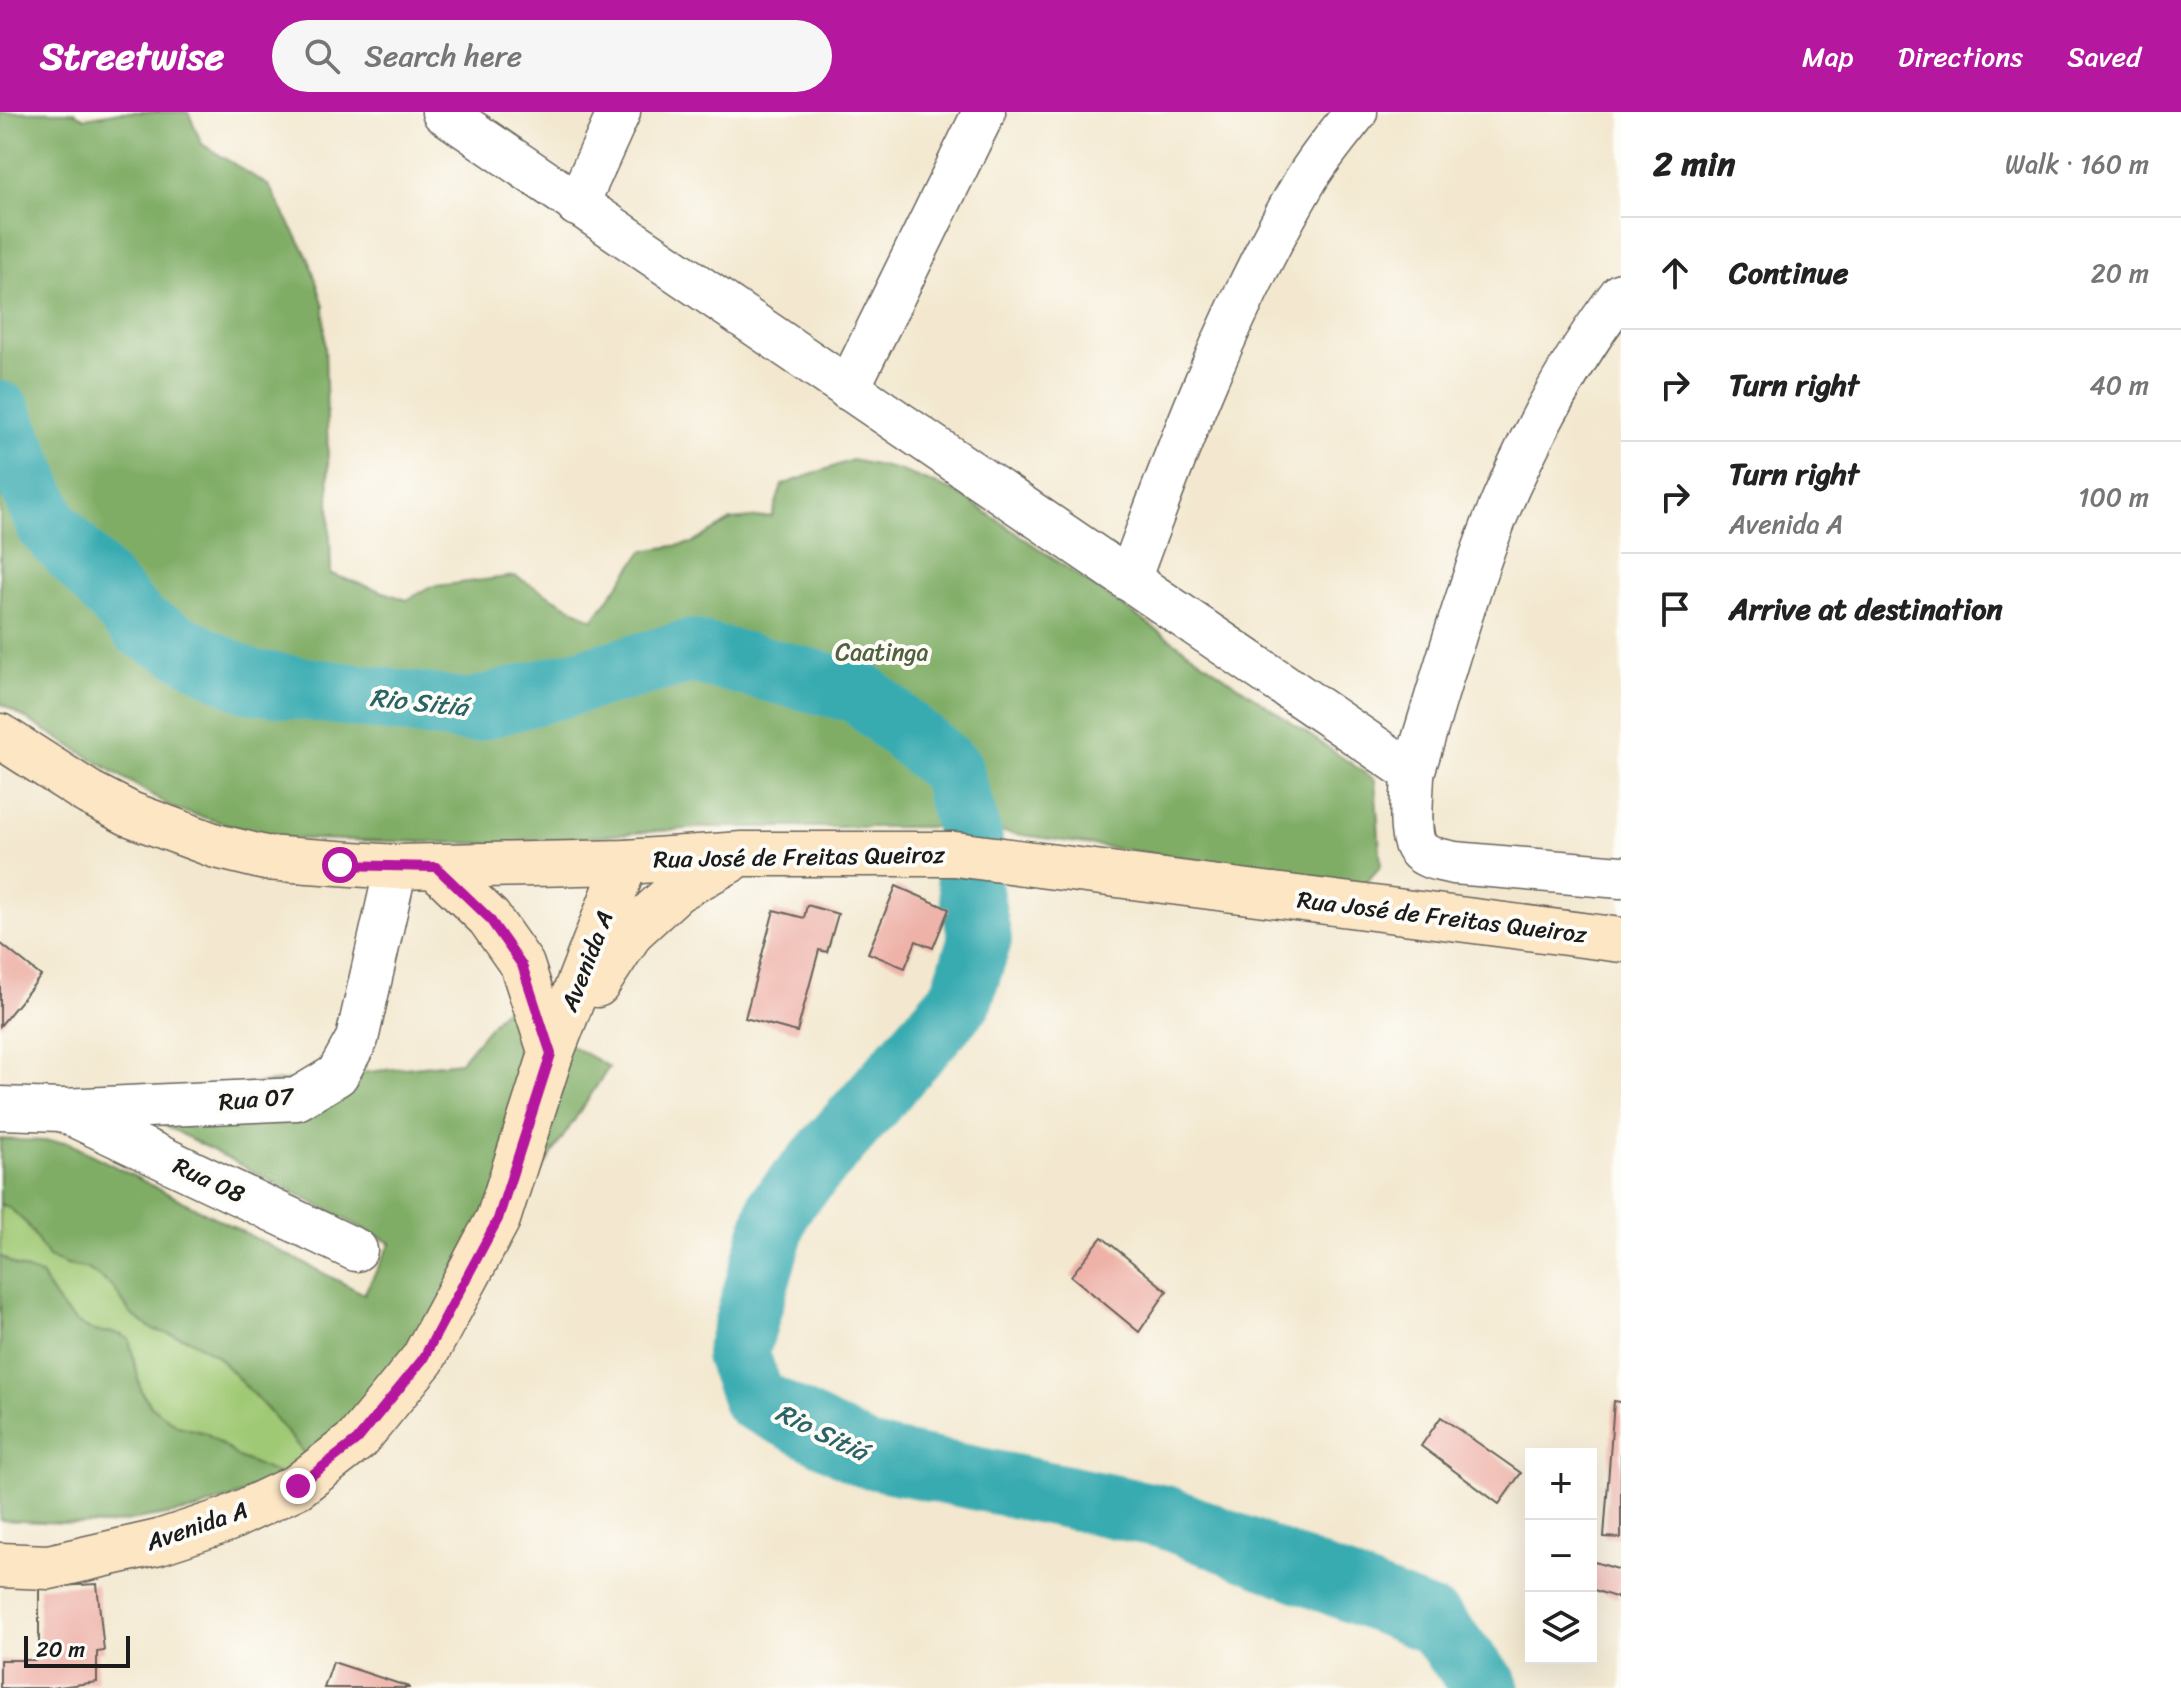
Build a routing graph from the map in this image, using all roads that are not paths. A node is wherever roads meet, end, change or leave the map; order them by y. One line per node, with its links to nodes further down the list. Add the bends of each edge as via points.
1 (443, 112): 5 (street)
2 (619, 112): 5 (street)
3 (984, 112): 7 (street)
4 (1356, 112): 8 (street, via 1307,178 1242,300 1183,431)
5 (577, 205): 7 (street)
6 (1621, 294): 10 (street, via 1535,434 1487,539)
7 (848, 389): 8 (street)
8 (1129, 580): 10 (street)
9 (0, 736): 13 (main road, Rua José de Freitas Queiroz, via 130,814 216,846 265,858)
10 (1413, 773): 14 (street, via 1412,836 1430,857)
11 (742, 854): 12 (main road, Rua José de Freitas Queiroz); 15 (main road, Rua José de Freitas Queiroz, via 955,854); 16 (main road, via 677,890 632,931)
12 (626, 862): 13 (main road, Rua José de Freitas Queiroz); 16 (main road, Avenida A)
13 (416, 867): 16 (main road, via 489,918 522,965); 18 (street, Rua 07, via 357,1039 337,1075 297,1099)
14 (1621, 877)
15 (1621, 940)
16 (551, 1054): 20 (main road, Avenida A, via 498,1219 423,1359 357,1440 298,1486 226,1520 159,1542 49,1567)
17 (0, 1108): 18 (street, Rua 07)
18 (62, 1110): 19 (street, Rua 08)
19 (356, 1250)
20 (0, 1565)

